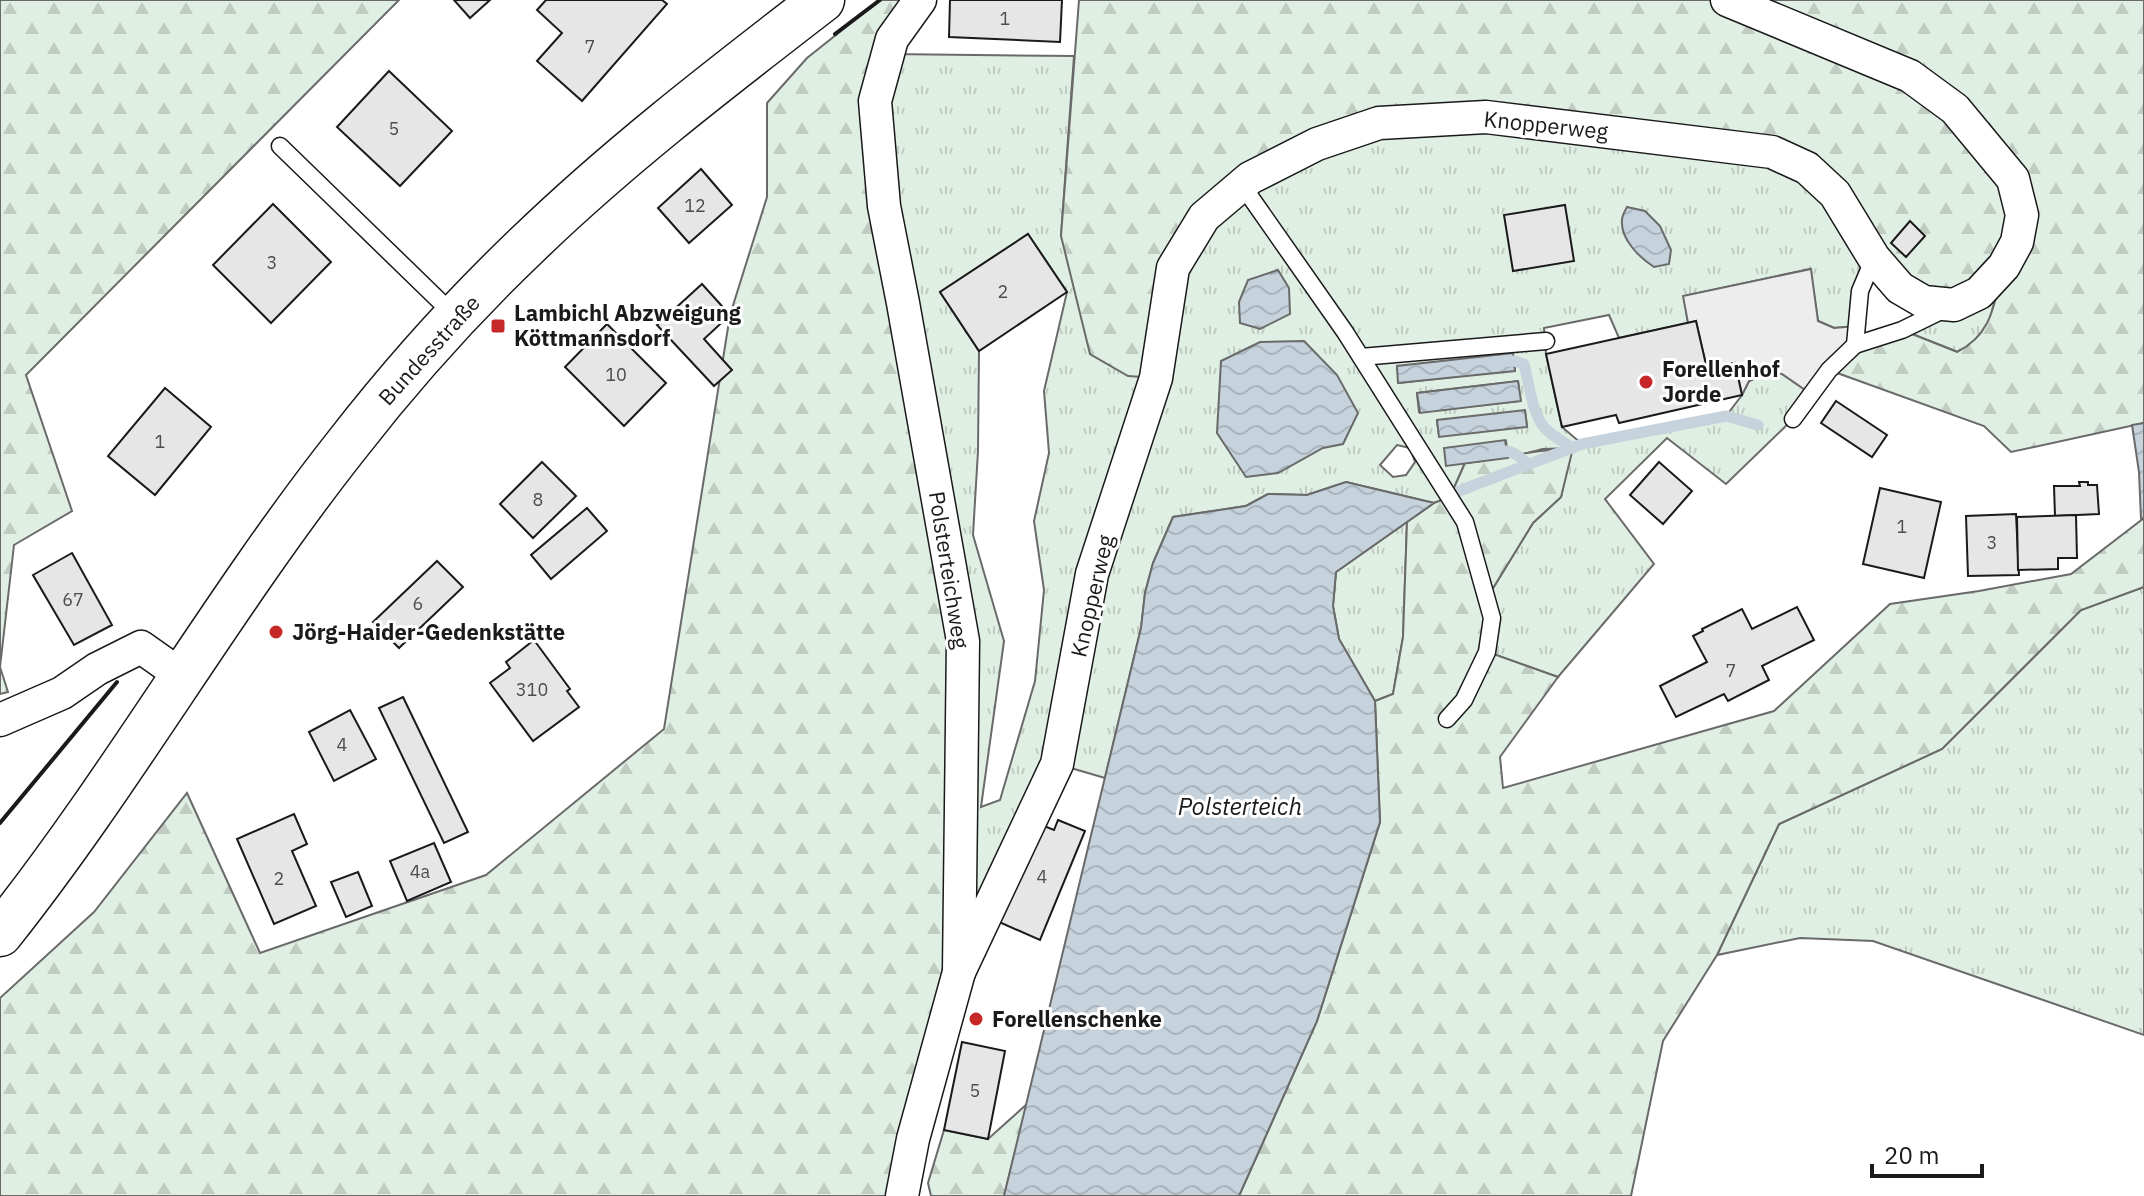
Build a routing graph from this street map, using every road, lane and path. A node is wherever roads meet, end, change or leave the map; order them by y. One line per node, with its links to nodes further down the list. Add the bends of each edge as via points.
1 (822, 0): 8 (main road, Bundesstraße, via 601,178)
2 (920, 0): 17 (street, Polsterteichweg, via 892,39 875,101 884,206 963,641)
3 (1727, 0): 7 (street, via 1910,76 1955,109 2013,179 2022,215 2017,242 1979,293)
4 (280, 146): 8 (lane)
5 (1242, 185): 6 (street, Knopperweg, via 1317,144 1379,123 1486,117 1772,152 1807,168 1835,194); 11 (lane); 17 (street, Knopperweg, via 1204,217 1173,268 1156,378 1092,574 1057,764)
6 (1874, 258): 7 (street, Knopperweg, via 1900,288 1924,302); 10 (lane, via 1860,291)
7 (1954, 305): 10 (lane)
8 (456, 317): 13 (main road, Bundesstraße, via 346,446)
9 (1546, 341): 11 (lane)
10 (1855, 345): 12 (lane)
11 (1361, 357): 14 (lane, via 1465,522 1492,618 1487,652 1464,700)
12 (1793, 419)
13 (182, 676): 15 (street, via 141,647 62,693); 16 (main road, Bundesstraße)
14 (1447, 719)
15 (0, 720)
16 (0, 934)
17 (959, 972): 18 (street, Polsterteichweg)
18 (902, 1196)

